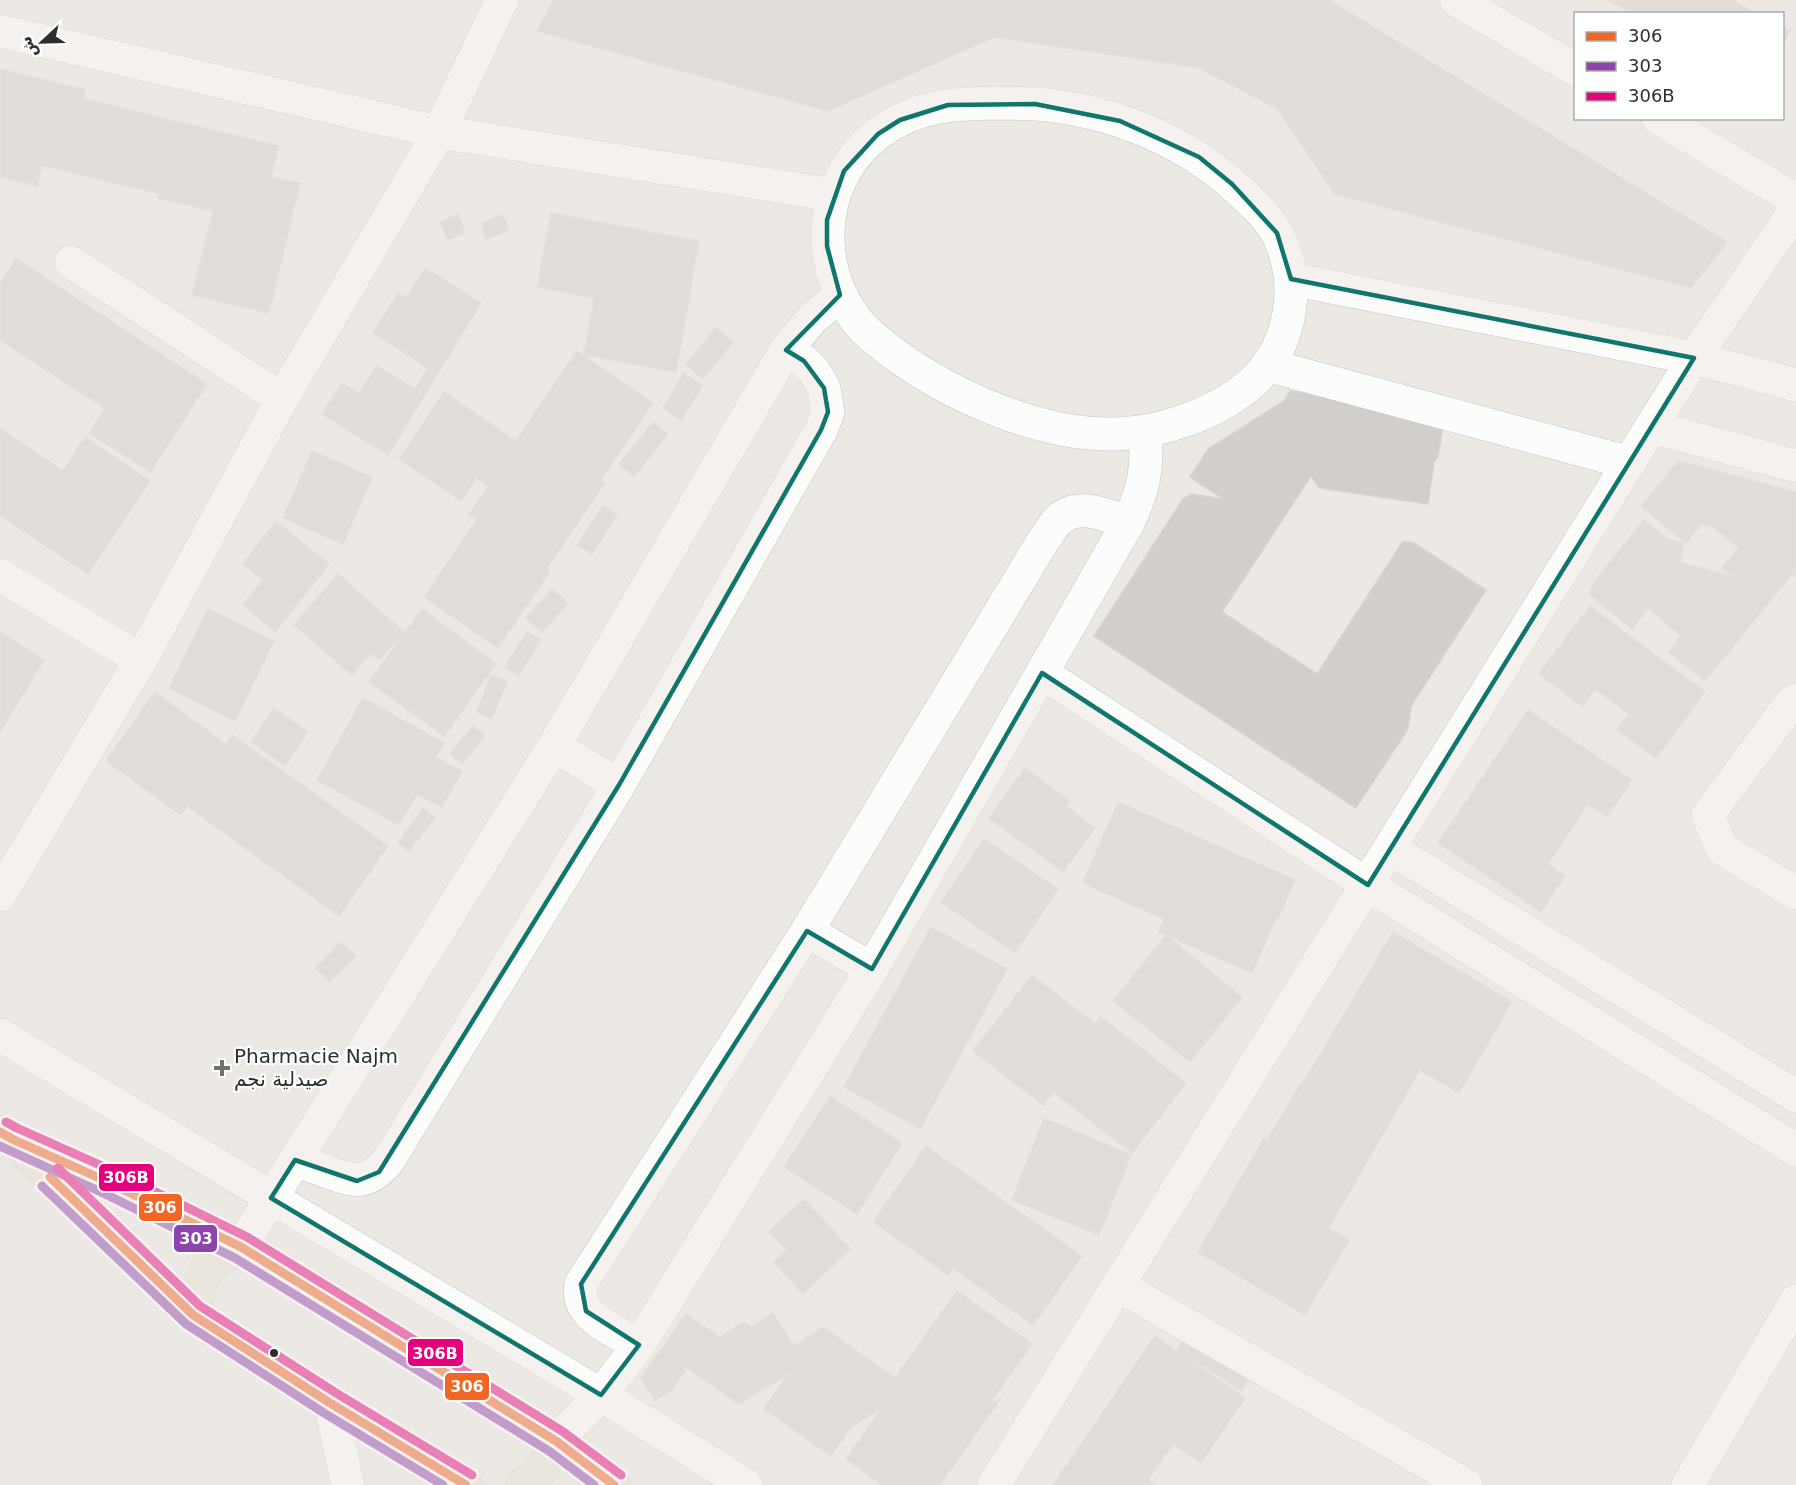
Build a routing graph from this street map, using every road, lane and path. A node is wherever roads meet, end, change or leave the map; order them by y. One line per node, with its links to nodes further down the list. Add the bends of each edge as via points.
1 (502, 0): 6 (street)
2 (1456, 0): 4 (street)
3 (0, 31): 6 (street)
4 (1574, 69)
5 (1661, 120): 8 (street)
6 (439, 132): 7 (street); 17 (street)
7 (834, 195): 11 (street, via 844,171 859,151 900,120 924,111 948,105 992,103 1078,110 1120,121 1199,157 1261,211 1277,233); 12 (street, via 827,246)
8 (1796, 200)
9 (1796, 210): 14 (street)
10 (71, 262): 17 (street)
11 (1291, 279): 14 (street); 15 (street, via 1287,326)
12 (840, 295): 13 (street, via 811,320); 19 (street, via 871,336 918,371 970,399 1025,420 1082,433)
13 (786, 350): 27 (street); 28 (street, via 814,371 825,388 828,412)
14 (1694, 358): 16 (street); 18 (street)
15 (1268, 365): 19 (street, via 1254,381 1202,414); 20 (street)
16 (1796, 385)
17 (282, 399): 24 (street)
18 (1652, 427): 20 (street); 21 (street)
19 (1145, 431): 22 (street, via 1145,479)
20 (1630, 463): 29 (street)
21 (1796, 466)
22 (1128, 523): 25 (street); 33 (street, via 1089,510 1072,512 1058,520)
23 (0, 575): 24 (street)
24 (141, 660): 32 (street)
25 (1042, 673): 30 (street); 34 (street)
26 (1796, 700): 31 (street, via 1708,815 1722,849)
27 (554, 746): 28 (street); 39 (street)
28 (619, 785): 39 (street, via 379,1172 357,1181)
29 (1391, 849): 30 (street); 36 (street)
30 (1368, 885): 38 (street); 42 (street)
31 (1796, 893)
32 (0, 895)
33 (807, 931): 34 (street); 45 (street, via 581,1284 580,1300 586,1311)
34 (872, 969): 45 (street)
35 (0, 1035): 40 (street)
36 (1796, 1096)
37 (6, 1136): 41 (main road); 44 (main road)
38 (1796, 1150)
39 (295, 1160): 40 (street)
40 (271, 1198): 41 (street); 46 (street)
41 (241, 1247): 44 (main road, via 206,1270); 48 (main road)
42 (1119, 1286): 54 (street); 55 (street)
43 (1796, 1301): 56 (street)
44 (193, 1315): 47 (main road)
45 (639, 1345): 46 (street)
46 (601, 1395): 48 (street); 53 (street)
47 (330, 1403): 49 (street); 50 (main road)
48 (556, 1441): 51 (main road, via 545,1465); 52 (main road)
49 (348, 1485)
50 (466, 1485)
51 (522, 1485)
52 (614, 1485)
53 (746, 1485)
54 (994, 1485)
55 (1466, 1485)
56 (1688, 1485)

